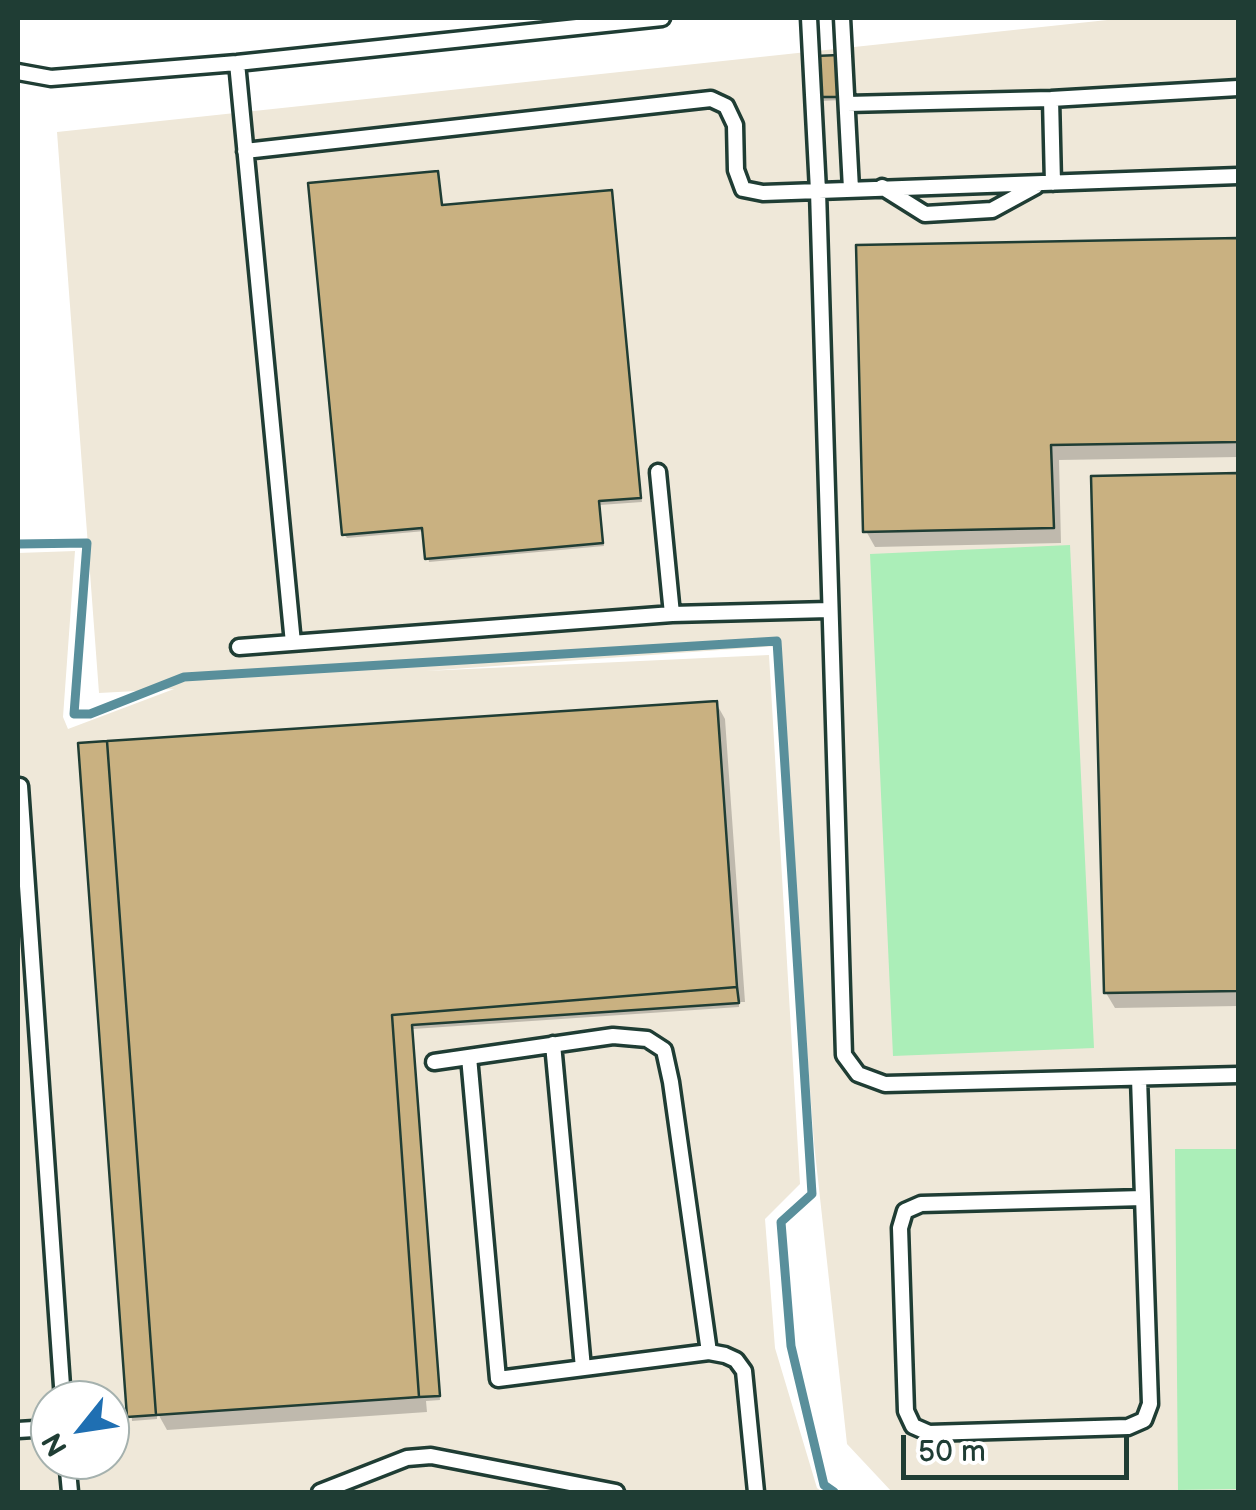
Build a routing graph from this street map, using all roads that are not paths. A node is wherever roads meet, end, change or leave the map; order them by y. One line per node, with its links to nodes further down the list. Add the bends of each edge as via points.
1 (662, 18): 4 (lane)
2 (809, 18): 14 (lane)
3 (842, 18): 8 (lane)
4 (237, 62): 5 (lane, via 51,78); 9 (lane)
5 (18, 72)
6 (1238, 88): 7 (lane)
7 (1052, 99): 8 (lane); 11 (lane)
8 (847, 104): 13 (lane)
9 (246, 151): 14 (lane, via 711,99 726,106 735,125 743,189); 18 (lane)
10 (1238, 176): 11 (lane)
11 (1048, 183): 12 (lane); 12 (lane, via 992,210 926,214)
12 (881, 187): 13 (lane)
13 (851, 189): 14 (lane)
14 (818, 191): 16 (lane)
15 (658, 472): 17 (lane)
16 (829, 610): 17 (lane); 25 (lane, via 844,1055 858,1074 885,1084)
17 (672, 614): 18 (lane)
18 (293, 644): 19 (lane)
19 (239, 647)
20 (20, 786): 29 (lane)
21 (552, 1044): 22 (lane); 27 (lane, via 613,1036 647,1039 664,1050); 28 (lane)
22 (469, 1057): 23 (lane); 28 (lane, via 498,1379)
23 (434, 1062)
24 (1238, 1075): 25 (lane)
25 (1139, 1078): 26 (lane)
26 (1143, 1198): 26 (lane, via 1150,1404 1144,1420 1128,1427 949,1432 913,1426 906,1411 900,1228 905,1212 921,1204)
27 (709, 1352): 28 (lane); 32 (lane, via 736,1360 744,1371)
28 (583, 1368)
29 (62, 1380)
30 (320, 1492): 31 (lane, via 407,1458 431,1456)
31 (616, 1492)
32 (756, 1492)

